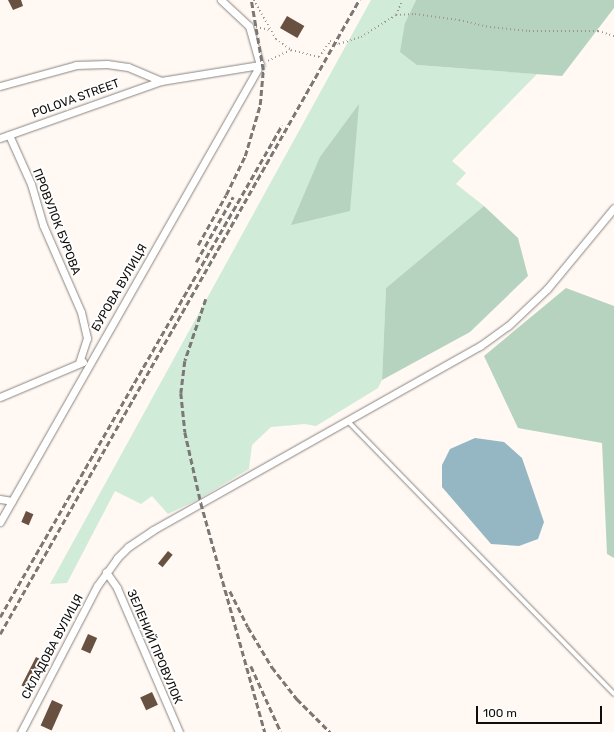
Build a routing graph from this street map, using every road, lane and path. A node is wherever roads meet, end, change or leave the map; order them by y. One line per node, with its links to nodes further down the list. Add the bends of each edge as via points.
1 (221, 0): 5 (street)
2 (254, 0): 6 (path)
3 (402, 0): 4 (path)
4 (396, 15): 7 (path, via 444,18 529,31 598,31); 8 (path, via 361,37 339,44 330,42 319,57)
5 (249, 26): 6 (path); 9 (street)
6 (270, 30): 8 (path)
7 (614, 36)
8 (291, 50): 9 (path)
9 (260, 65): 10 (street, POLOVA STREET); 15 (street, БУРОВА ВУЛИЦЯ)
10 (160, 81): 11 (street, via 128,67 107,64 76,65); 12 (street, POLOVA STREET)
11 (0, 86)
12 (9, 135): 13 (street, POLOVA STREET); 16 (street, ПРОВУЛОК БУРОВА, via 31,184 43,225 80,312 87,338)
13 (0, 138)
14 (614, 208): 18 (street, СКЛАДОВА ВУЛИЦЯ, via 547,289 508,326 458,359)
15 (93, 357): 16 (street); 20 (street, БУРОВА ВУЛИЦЯ)
16 (79, 363): 17 (street)
17 (0, 397)
18 (348, 421): 22 (street, СКЛАДОВА ВУЛИЦЯ, via 153,530 128,547); 23 (lane)
19 (0, 499): 20 (street)
20 (12, 501): 21 (street, БУРОВА ВУЛИЦЯ)
21 (0, 522)
22 (106, 572): 24 (street, СКЛАДОВА ВУЛИЦЯ, via 63,648); 25 (street, ЗЕЛЕНИЙ ПРОВУЛОК, via 117,588)
23 (614, 694)
24 (21, 732)
25 (179, 732)

